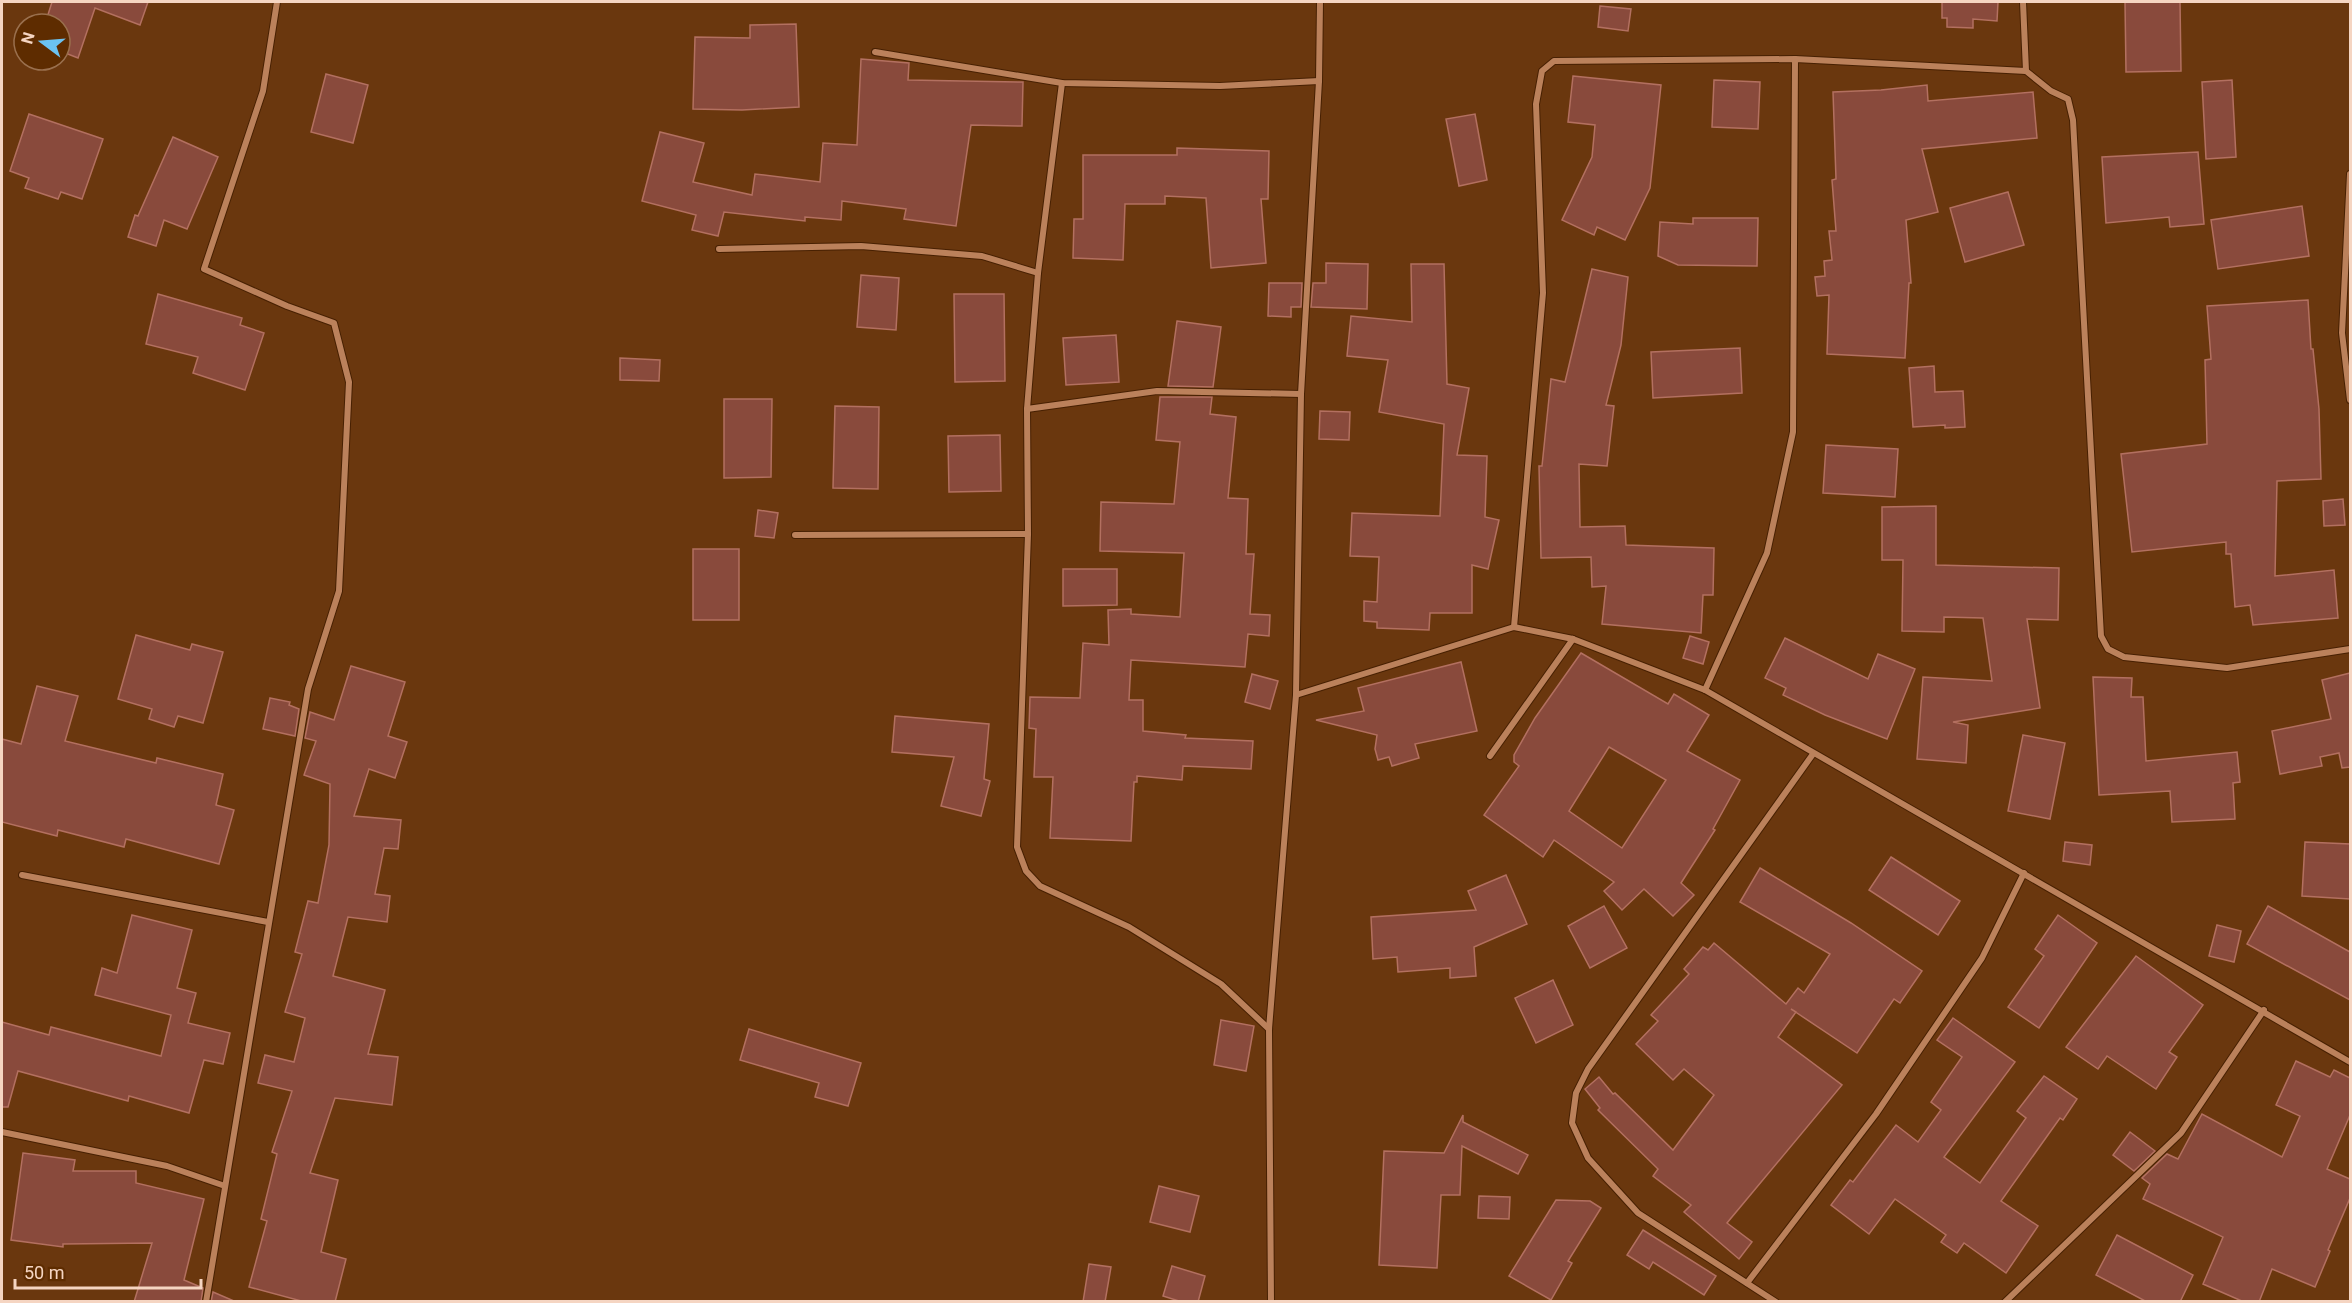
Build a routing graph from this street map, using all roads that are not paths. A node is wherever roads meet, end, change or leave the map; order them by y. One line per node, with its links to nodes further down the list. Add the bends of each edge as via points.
1 (278, 2): 26 (street, via 263,91 204,269 334,323 350,382 339,591 308,689)
2 (1320, 2): 7 (street)
3 (2023, 2): 6 (street)
4 (875, 52): 8 (street)
5 (1795, 59): 6 (street); 17 (street, via 1554,61 1542,71 1536,104 1543,293); 20 (street, via 1793,432 1767,553)
6 (2026, 71): 19 (street, via 2068,99 2073,120 2102,636 2108,649 2124,657 2227,668)
7 (1319, 81): 8 (street, via 1220,86); 12 (street)
8 (1062, 83): 11 (street)
9 (2350, 174): 13 (street, via 2342,333)
10 (719, 249): 11 (street, via 861,246 982,256)
11 (1038, 273): 14 (street)
12 (1301, 394): 14 (street, via 1157,391); 21 (street)
13 (2350, 400)
14 (1027, 409): 15 (street)
15 (1028, 534): 16 (street); 28 (street, via 1017,847 1026,871 1040,886 1129,927 1221,984)
16 (795, 535)
17 (1514, 627): 18 (street); 21 (street)
18 (1573, 639): 20 (street); 23 (street)
19 (2350, 649)
20 (1705, 690): 22 (street)
21 (1296, 695): 28 (street)
22 (1813, 754): 24 (street); 32 (street, via 1588,1069 1575,1093 1572,1123 1588,1158 1638,1213)
23 (1490, 756)
24 (2024, 873): 27 (street); 32 (street, via 1982,958 1876,1114)
25 (22, 875): 26 (street)
26 (268, 922): 31 (street)
27 (2264, 1010): 29 (street); 37 (street, via 2181,1133)
28 (1269, 1029): 33 (street)
29 (2350, 1062)
30 (2, 1132): 31 (street, via 167,1166)
31 (225, 1186): 34 (street)
32 (1747, 1283): 36 (street)
33 (1271, 1301): 35 (street)
34 (206, 1302)
35 (1278, 1302)
36 (1776, 1302)
37 (2005, 1302)

